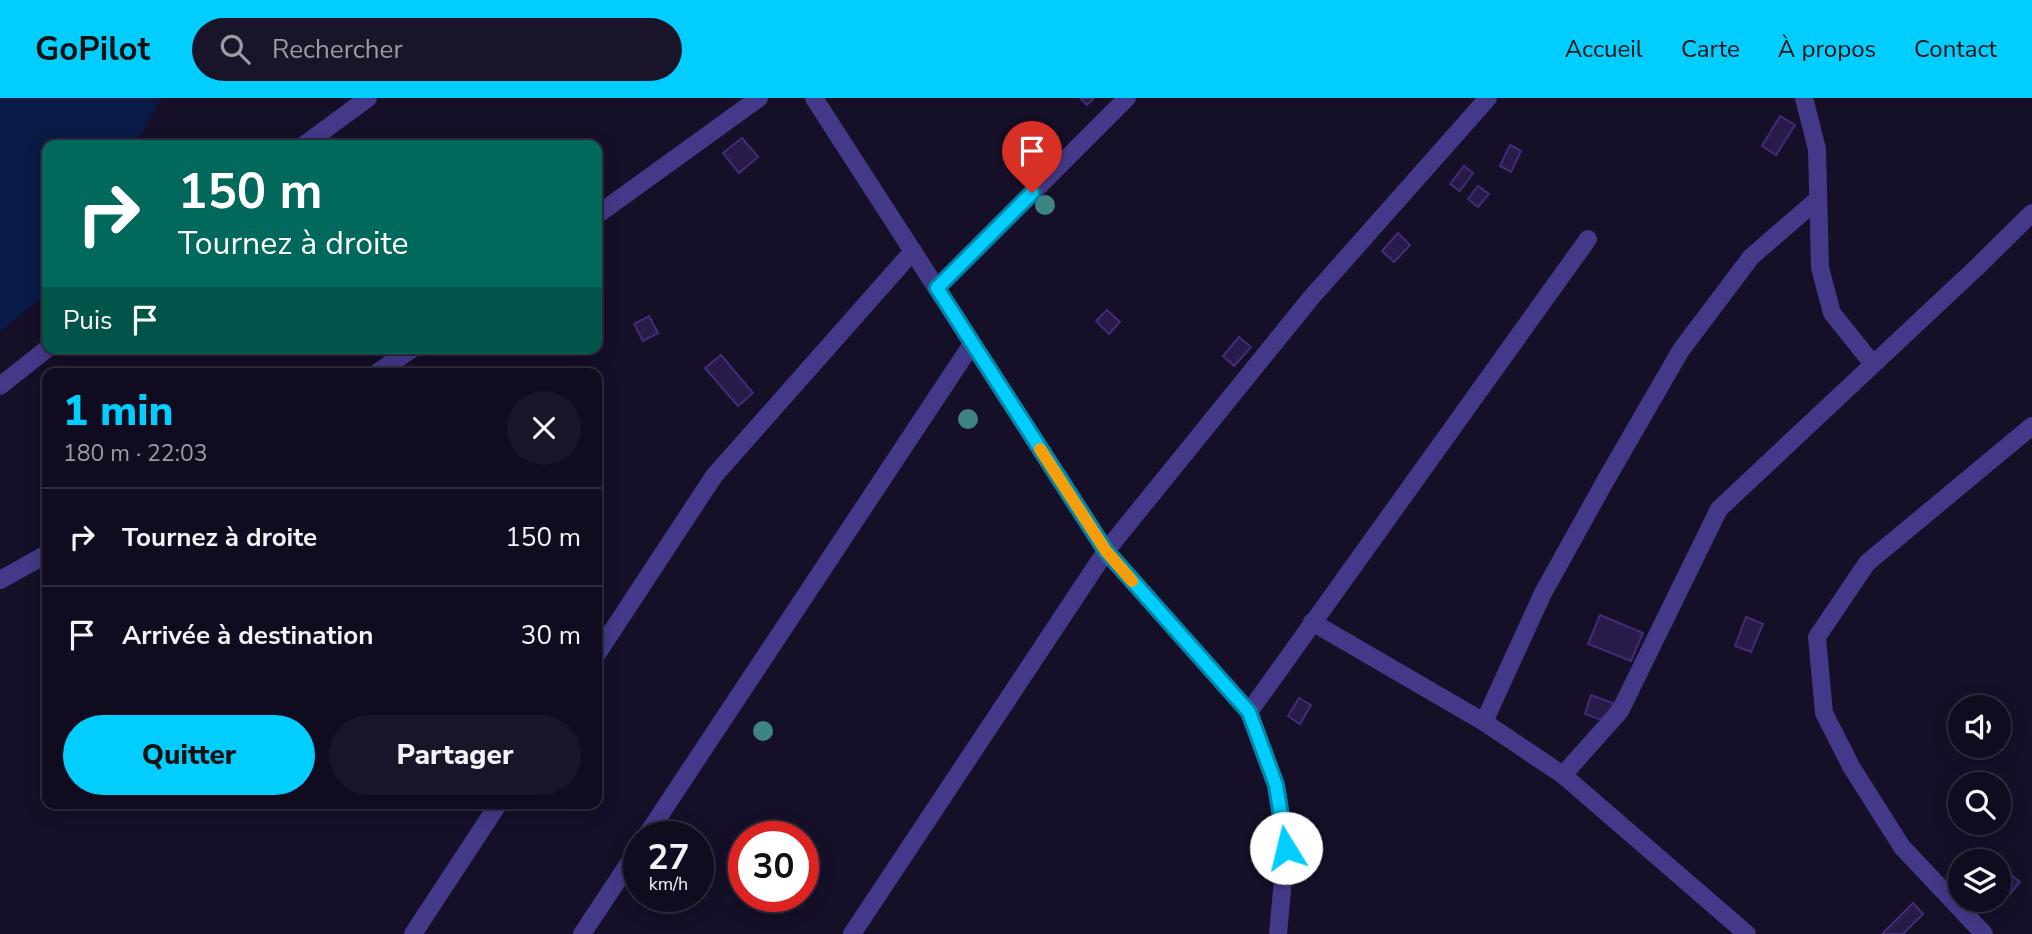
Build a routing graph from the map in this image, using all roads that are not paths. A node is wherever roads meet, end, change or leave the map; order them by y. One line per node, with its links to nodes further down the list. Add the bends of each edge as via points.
1 (368, 98): 7 (street)
2 (759, 98): 9 (street)
3 (814, 98): 12 (street)
4 (1127, 98): 13 (street)
5 (1488, 98): 21 (street, via 1310,299)
6 (1804, 98): 8 (street, via 1816,149)
7 (311, 140)
8 (1818, 199): 17 (street, via 1820,268 1832,313); 27 (street, via 1751,257 1681,350 1543,593)
9 (602, 211)
10 (2032, 213): 17 (street)
11 (1588, 239): 24 (street)
12 (913, 251): 13 (street); 25 (street, via 714,476)
13 (937, 288): 14 (street)
14 (972, 344): 21 (street); 30 (street)
15 (42, 353): 19 (street)
16 (404, 354): 18 (street)
17 (1872, 363): 28 (street, via 1718,509 1620,711)
18 (384, 368)
19 (0, 386)
20 (2032, 426): 37 (street, via 1867,563 1817,637 1824,713 1852,768 1902,847)
21 (1106, 551): 26 (street); 34 (street)
22 (42, 557): 23 (street)
23 (0, 580)
24 (1312, 622): 26 (street); 27 (street)
25 (602, 646)
26 (1249, 712): 35 (street, via 1276,785 1286,848)
27 (1484, 722): 28 (street)
28 (1563, 775): 36 (street)
29 (495, 809): 32 (street)
30 (656, 821)
31 (623, 872): 33 (street)
32 (413, 934)
33 (582, 934)
34 (852, 934)
35 (1278, 934)
36 (1746, 934)
37 (1984, 934)

